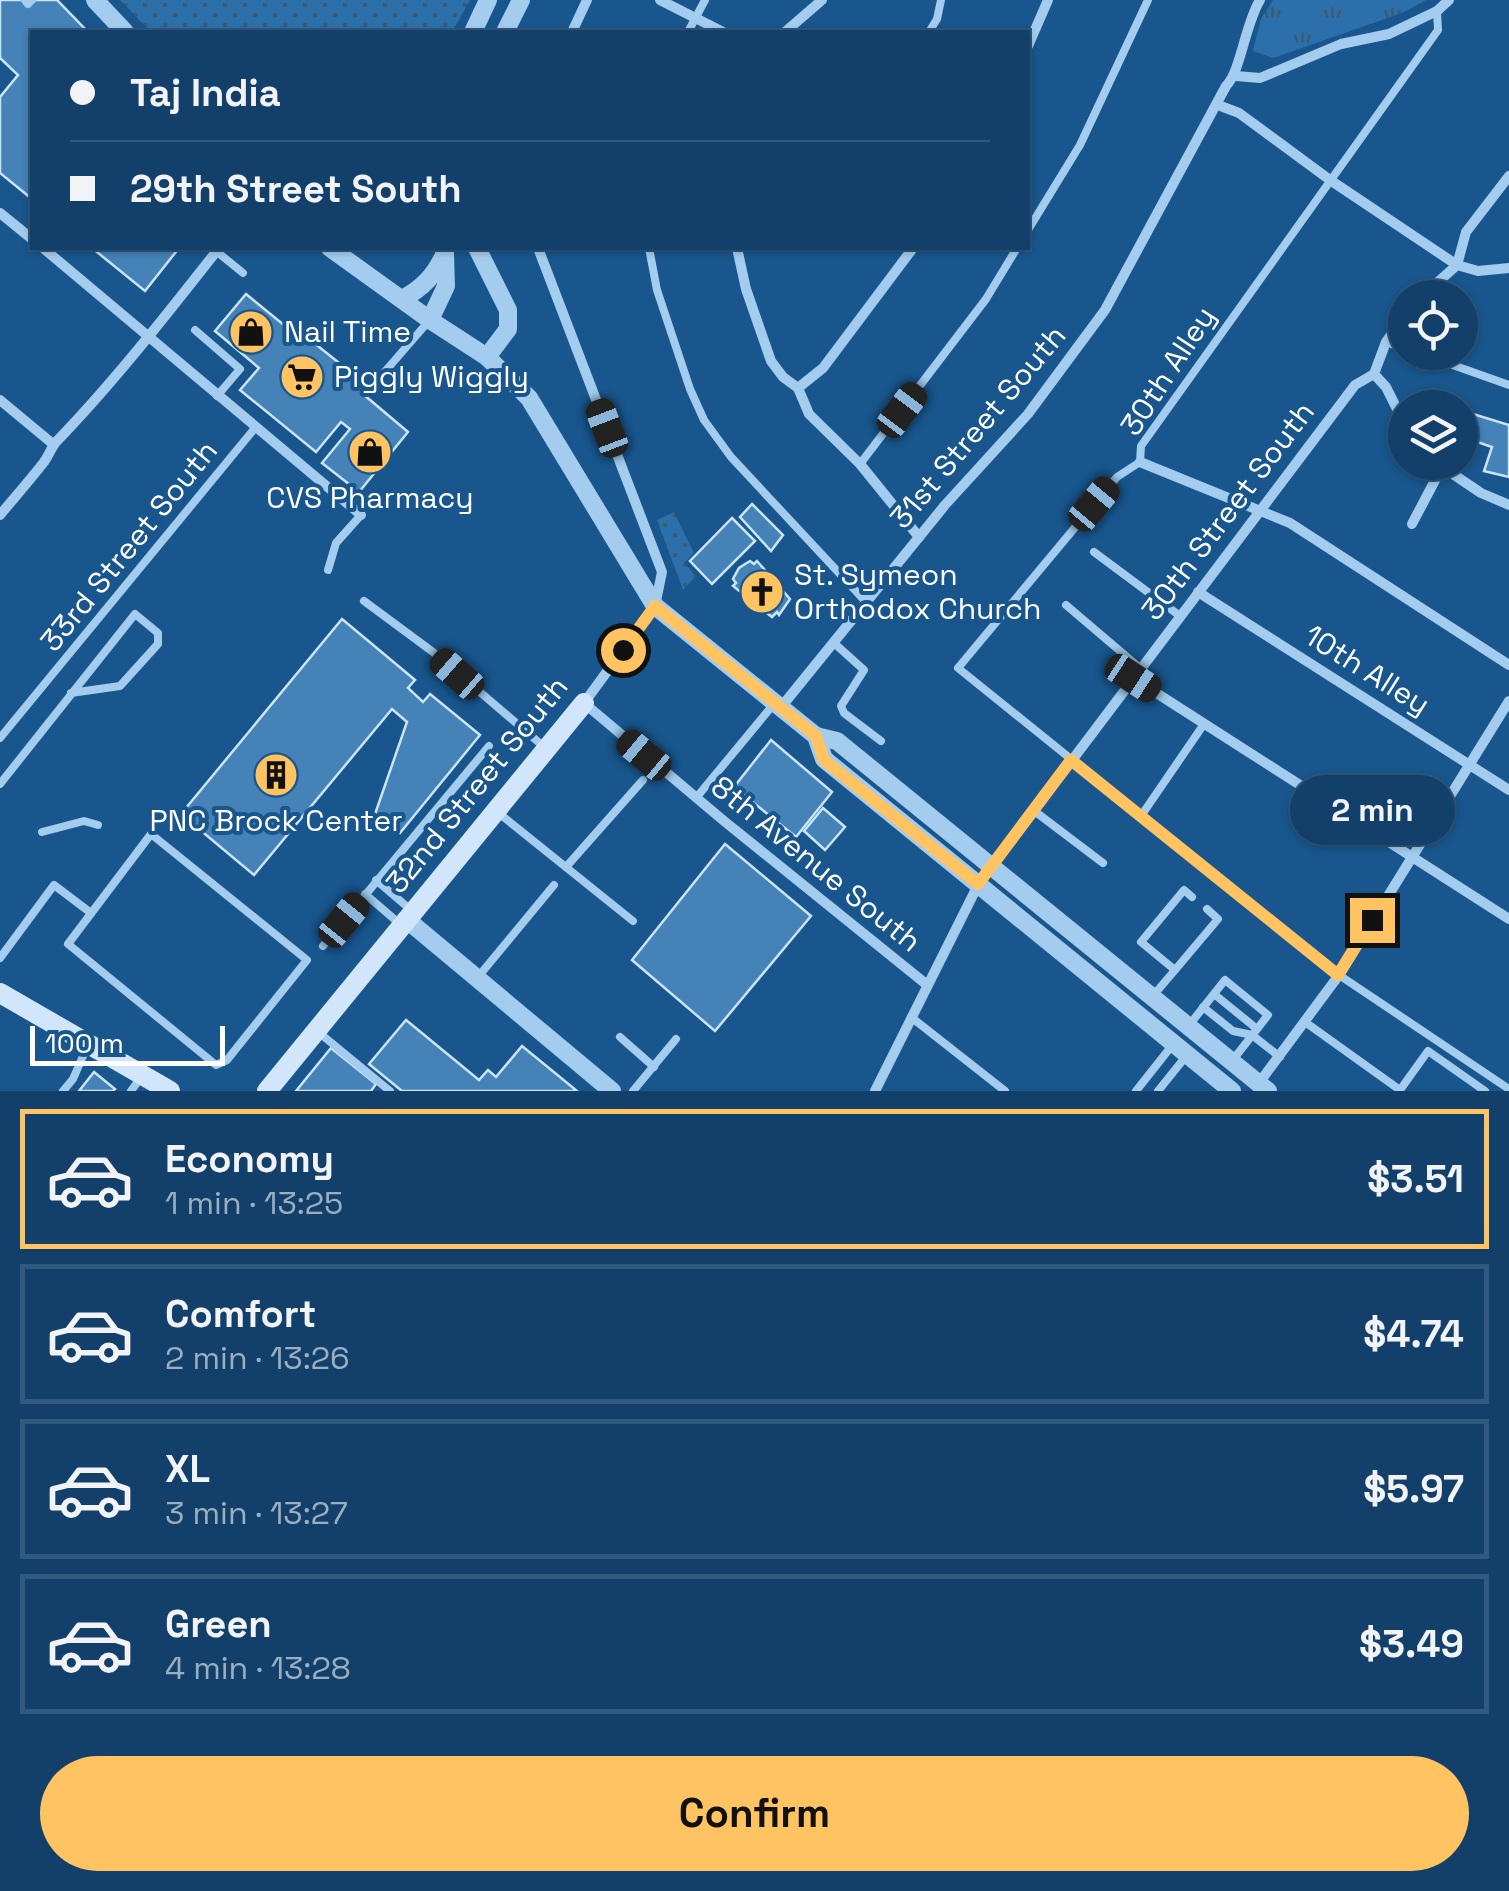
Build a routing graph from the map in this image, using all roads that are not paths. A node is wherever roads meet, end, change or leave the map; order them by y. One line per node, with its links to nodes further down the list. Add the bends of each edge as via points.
1 (95, 0): 15 (street)
2 (488, 0): 16 (street)
3 (521, 0): 17 (street)
4 (586, 0): 18 (street)
5 (660, 0): 14 (street)
6 (705, 0): 14 (lane)
7 (822, 0): 21 (street)
8 (941, 0): 22 (lane)
9 (1048, 0): 23 (street)
10 (1148, 0): 29 (lane, via 1080,145)
11 (1449, 0): 13 (street)
12 (1255, 2): 24 (street, 31st Street South)
13 (1437, 10): 24 (street, via 1389,34 1341,44 1260,78); 27 (lane, 30th Alley, via 1438,30)
14 (694, 18): 19 (lane); 20 (street)
15 (123, 30)
16 (474, 30)
17 (506, 30)
18 (573, 30)
19 (689, 30)
20 (719, 30)
21 (787, 30)
22 (930, 30)
23 (1030, 41)
24 (1236, 76): 25 (street, 31st Street South)
25 (1218, 104): 27 (street); 72 (street, 31st Street South, via 1105,310 1028,414)
26 (1509, 176): 42 (street, via 1466,232)
27 (1330, 180): 42 (street); 63 (lane, 30th Alley, via 1141,446)
28 (0, 213): 30 (street)
29 (1030, 227)
30 (30, 237)
31 (45, 250): 49 (street)
32 (217, 250): 49 (street)
33 (219, 250): 44 (lane)
34 (333, 250): 46 (street)
35 (444, 250): 46 (street, via 438,270); 47 (street, via 446,286)
36 (478, 250): 52 (street, via 508,310 508,329)
37 (539, 250): 79 (street, via 662,572)
38 (650, 250): 77 (lane, via 656,290 704,420 730,457)
39 (739, 250): 57 (street, via 772,361)
40 (912, 250): 57 (street, via 823,368)
41 (1016, 250): 64 (lane)
42 (1457, 265): 43 (street); 45 (street)
43 (1509, 268)
44 (243, 274)
45 (1440, 280)
46 (402, 299): 47 (street)
47 (430, 320): 52 (street); 55 (lane)
48 (195, 330): 59 (lane, via 240,369)
49 (146, 336): 59 (street); 62 (street)
50 (1388, 339): 51 (street)
51 (1386, 342): 54 (street)
52 (487, 357): 79 (street, via 529,398)
53 (1467, 370): 56 (lane)
54 (1374, 374): 58 (street); 68 (street, 30th Street South, via 1355,385)
55 (375, 383)
56 (1509, 385)
57 (798, 388): 64 (street, via 810,414)
58 (1388, 391)
59 (217, 396): 61 (street)
60 (0, 400): 62 (street)
61 (255, 428): 70 (street); 90 (lane, 33rd Street South)
62 (53, 444): 69 (street)
63 (1140, 462): 68 (street); 94 (lane, 30th Alley, via 1117,477 958,668)
64 (860, 464): 72 (street)
65 (1432, 480): 71 (street)
66 (1460, 480): 67 (street)
67 (1509, 505)
68 (1260, 510): 75 (street, 30th Street South); 82 (street)
69 (0, 515)
70 (361, 515): 74 (lane, via 336,543)
71 (1412, 524)
72 (918, 537): 77 (street, 31st Street South)
73 (1094, 552): 80 (lane)
74 (328, 570)
75 (1198, 592): 80 (street, 30th Street South); 95 (street, 10th Alley)
76 (364, 601): 93 (lane)
77 (867, 602): 81 (street, 31st Street South)
78 (1066, 605): 83 (lane)
79 (655, 606): 86 (street, 32nd Street South); 87 (street)
80 (1180, 616): 83 (street, 30th Street South)
81 (834, 642): 87 (street, 31st Street South); 91 (lane, via 864,670 841,706 844,713)
82 (1509, 666)
83 (1137, 673): 88 (street); 94 (street, 30th Street South)
84 (71, 692): 84 (lane, via 120,686 158,644 158,633 136,614); 97 (lane)
85 (1509, 701): 95 (street)
86 (584, 702): 93 (main road, 32nd Street South); 99 (street, 8th Avenue South)
87 (779, 704): 89 (street); 99 (lane)
88 (1204, 724): 102 (lane); 105 (street)
89 (816, 736): 108 (street, via 837,741); 110 (street, via 824,760)
90 (0, 738)
91 (881, 742)
92 (489, 746): 109 (lane)
93 (546, 748): 101 (main road, 32nd Street South)
94 (1071, 760): 100 (street, 30th Street South); 102 (lane)
95 (1470, 765): 98 (street, 10th Alley); 105 (street)
96 (643, 780): 107 (lane)
97 (0, 784)
98 (1509, 790)
99 (696, 798): 124 (street, 8th Avenue South)
100 (1032, 810): 106 (lane); 108 (street, 30th Street South)
101 (496, 811): 107 (lane); 116 (main road, 32nd Street South)
102 (1141, 816): 122 (lane)
103 (98, 825): 104 (lane, via 84,821)
104 (42, 832)
105 (1414, 858): 117 (street); 122 (street)
106 (1103, 863)
107 (566, 867): 118 (lane)
108 (991, 867): 110 (street, 30th Street South); 127 (street)
109 (376, 880): 112 (lane); 116 (lane)
110 (978, 884): 124 (street, 30th Street South); 137 (street)
111 (554, 885): 123 (lane)
112 (365, 894): 116 (lane); 119 (lane)
113 (1192, 896): 121 (lane, via 1184,890 1141,942)
114 (1207, 909): 121 (lane, via 1218,919)
115 (91, 913): 115 (lane, via 151,834 307,960 227,1060 216,1065 68,944); 120 (lane, via 54,885)
116 (407, 919): 123 (street); 132 (main road, 32nd Street South)
117 (1509, 919)
118 (633, 921)
119 (322, 946)
120 (0, 958)
121 (1175, 970): 127 (lane)
122 (1338, 975): 130 (street); 143 (lane)
123 (478, 977): 149 (street)
124 (926, 984): 129 (street, 30th Street South)
125 (0, 992): 136 (main road)
126 (1214, 994): 128 (lane); 133 (lane); 133 (lane, via 1225,980 1268,1014)
127 (1152, 997): 131 (street)
128 (1204, 1007): 131 (lane); 133 (lane, via 1232,1031)
129 (911, 1017): 151 (street, 30th Street South); 152 (lane)
130 (1305, 1022): 138 (street); 155 (lane, via 1400,1090 1428,1050)
131 (1188, 1026): 139 (street)
132 (317, 1031): 147 (main road, 32nd Street South); 148 (lane)
133 (1255, 1032): 138 (lane); 139 (lane)
134 (620, 1037): 140 (lane)
135 (676, 1039): 140 (lane)
136 (88, 1042): 141 (main road); 145 (lane)
137 (1181, 1049): 144 (lane); 153 (lane); 154 (street)
138 (1280, 1057): 142 (street)
139 (1232, 1061): 142 (street)
140 (654, 1066): 150 (lane)
141 (137, 1082): 146 (main road)
142 (1260, 1088)
143 (1509, 1089)
144 (1160, 1090)
145 (63, 1091)
146 (170, 1091)
147 (266, 1091)
148 (390, 1091)
149 (612, 1091)
150 (633, 1091)
151 (875, 1091)
152 (1005, 1091)
153 (1136, 1091)
154 (1232, 1091)
155 (1486, 1091)

